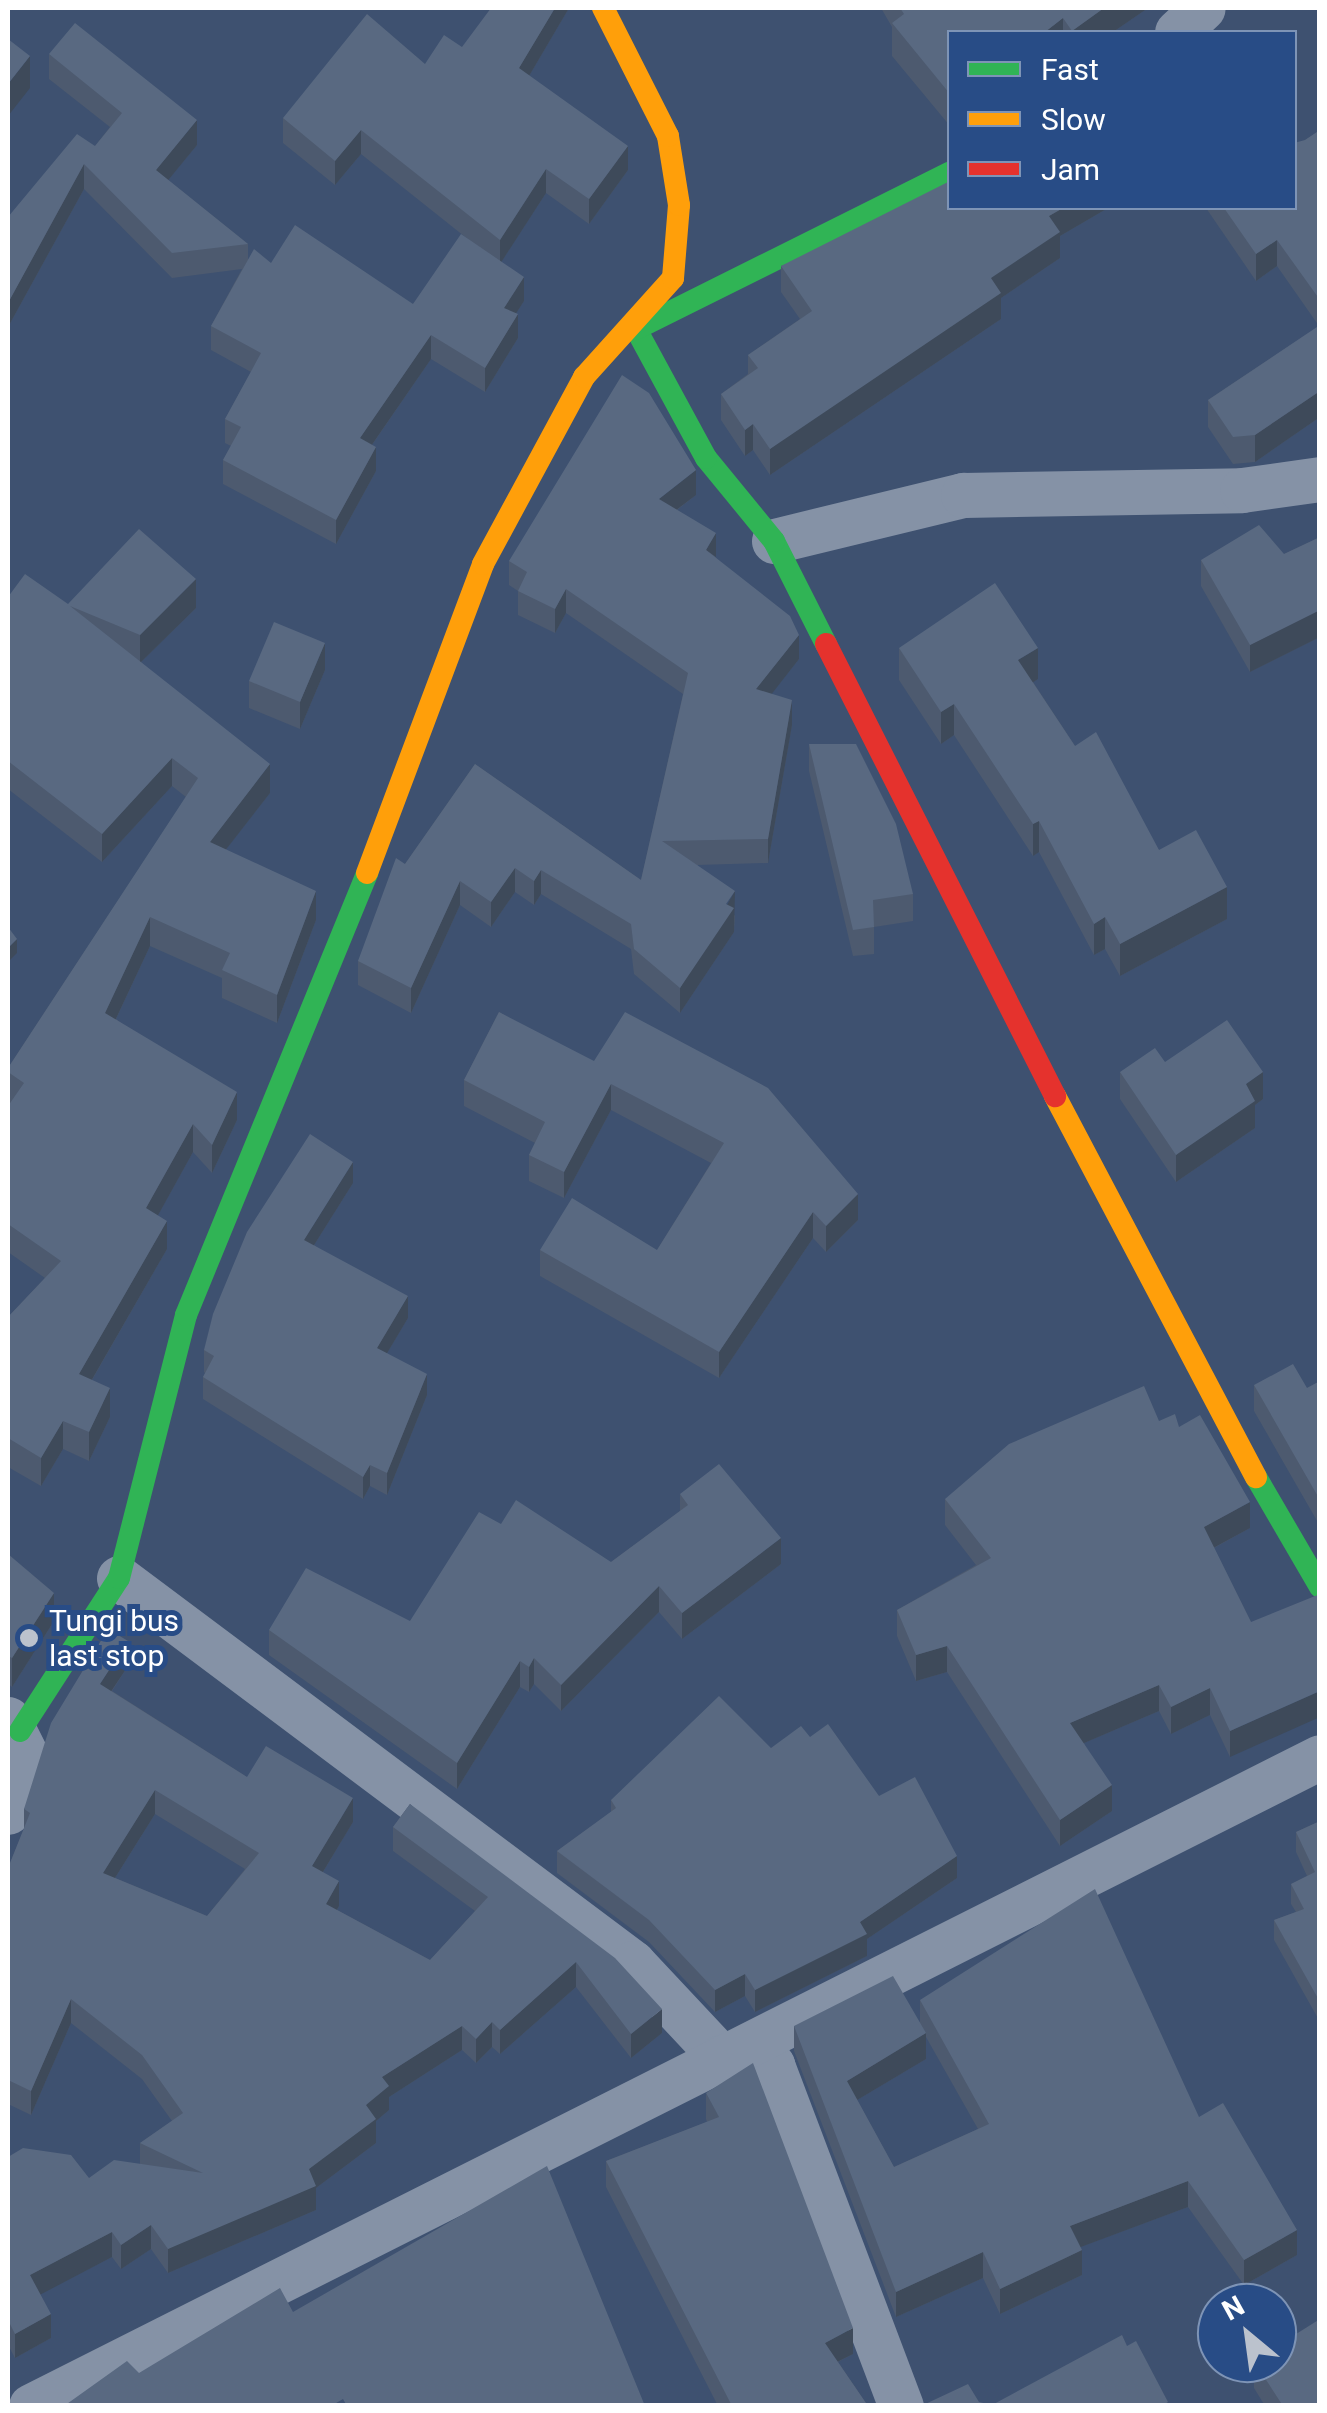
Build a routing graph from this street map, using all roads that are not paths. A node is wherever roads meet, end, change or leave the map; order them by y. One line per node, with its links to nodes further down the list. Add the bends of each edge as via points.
1 (603, 8): 5 (street, via 668,136 679,205 673,278)
2 (1203, 8): 3 (street)
3 (1179, 30)
4 (947, 174): 5 (street)
5 (636, 330): 7 (street, via 706,458); 8 (street, via 576,390 484,564 421,713 287,1084 186,1316)
6 (1320, 479): 7 (street, via 963,495)
7 (774, 541): 9 (street, via 1194,1369)
8 (119, 1578): 10 (street); 13 (street, via 634,1963)
9 (1320, 1587)
10 (14, 1725): 12 (street, via 26,1769)
11 (1320, 1756): 13 (street)
12 (8, 1812)
13 (721, 2058): 14 (street); 15 (street, via 772,2066)
14 (31, 2406)
15 (901, 2406)

